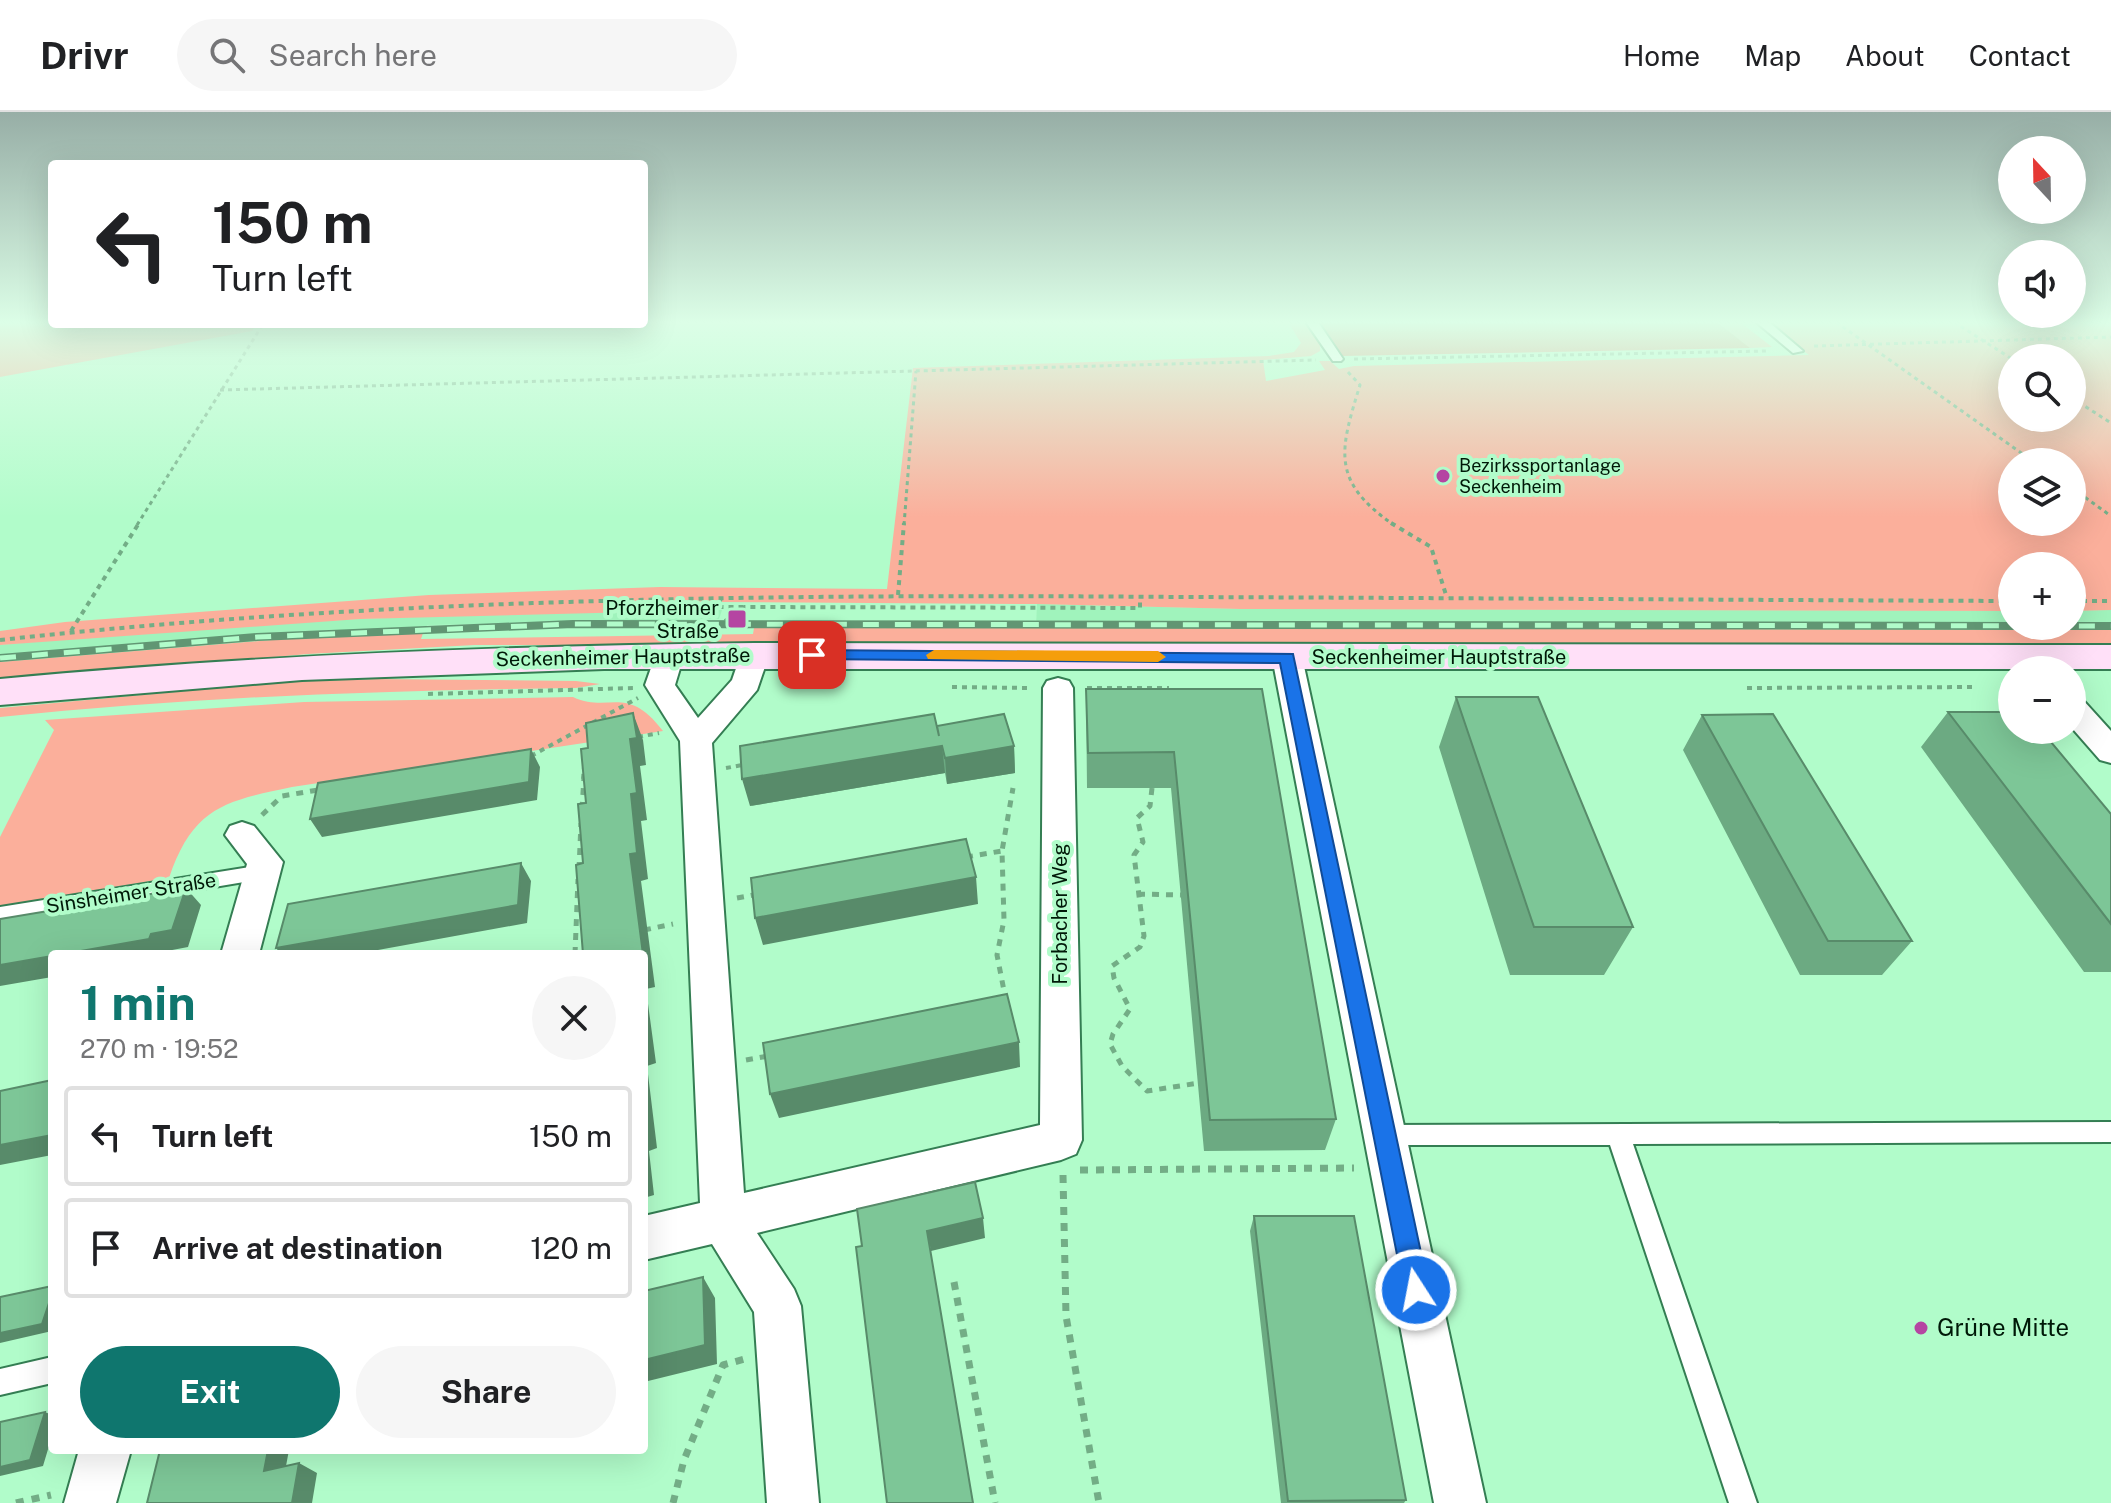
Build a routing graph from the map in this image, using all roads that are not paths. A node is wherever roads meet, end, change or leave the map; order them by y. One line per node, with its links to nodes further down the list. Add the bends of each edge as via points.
1 (754, 655): 2 (main road, Seckenheimer Hauptstraße); 6 (main road, Seckenheimer Hauptstraße); 10 (street, via 746,683)
2 (1287, 657): 5 (main road, Seckenheimer Hauptstraße); 18 (street)
3 (2111, 657): 4 (main road, Seckenheimer Hauptstraße)
4 (2086, 659)
5 (1998, 663)
6 (664, 670): 8 (main road, Seckenheimer Hauptstraße, via 443,659 294,666); 10 (street)
7 (1058, 688): 19 (street, Forbacher Weg, via 1061,1140)
8 (0, 692)
9 (2086, 723): 11 (street)
10 (694, 747): 19 (street)
11 (2111, 752)
12 (242, 835): 13 (street, via 265,862)
13 (262, 872): 14 (lane, Sinsheimer Straße); 15 (street)
14 (0, 915)
15 (241, 950)
16 (2111, 1132): 17 (lane)
17 (1618, 1134): 18 (lane); 27 (lane)
18 (1388, 1151): 26 (street)
19 (723, 1220): 20 (street); 25 (street, via 777,1306)
20 (648, 1237)
21 (48, 1371): 22 (lane)
22 (0, 1382)
23 (104, 1454): 24 (street)
24 (90, 1503)
25 (793, 1503)
26 (1460, 1503)
27 (1743, 1503)

